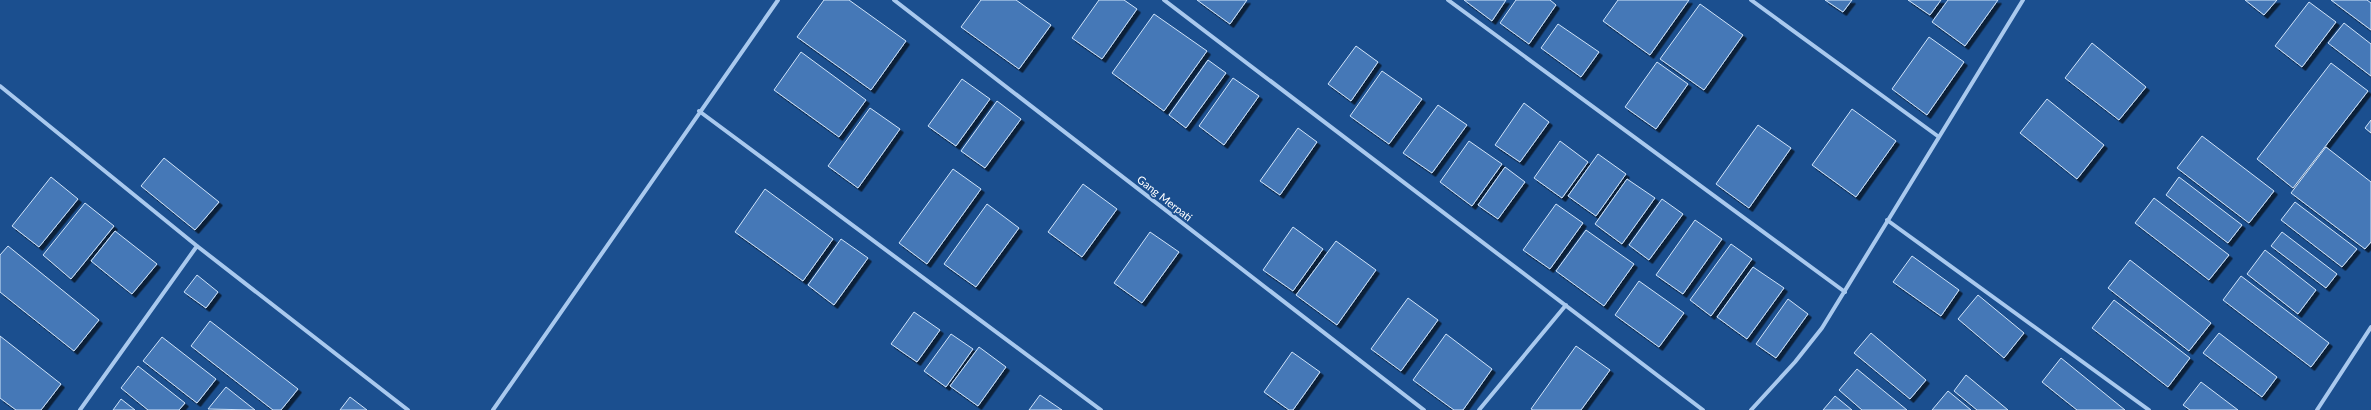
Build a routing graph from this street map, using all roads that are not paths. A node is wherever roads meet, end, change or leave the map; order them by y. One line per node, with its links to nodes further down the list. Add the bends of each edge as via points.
1 (778, 0): 8 (street)
2 (894, 0): 19 (street, Gang Merpati)
3 (1164, 0): 13 (street)
4 (1448, 0): 12 (street)
5 (1751, 0): 9 (street)
6 (2023, 0): 9 (street)
7 (0, 86): 11 (street)
8 (699, 111): 17 (street); 18 (street)
9 (1939, 137): 10 (street)
10 (1887, 220): 12 (street); 23 (street)
11 (197, 246): 15 (street); 16 (street)
12 (1845, 292): 22 (street, via 1796,362)
13 (1566, 305): 20 (street); 21 (street)
14 (2371, 327): 24 (street)
15 (80, 410)
16 (408, 410)
17 (493, 410)
18 (1101, 410)
19 (1424, 410)
20 (1479, 410)
21 (1703, 410)
22 (1751, 410)
23 (2149, 410)
24 (2317, 410)

